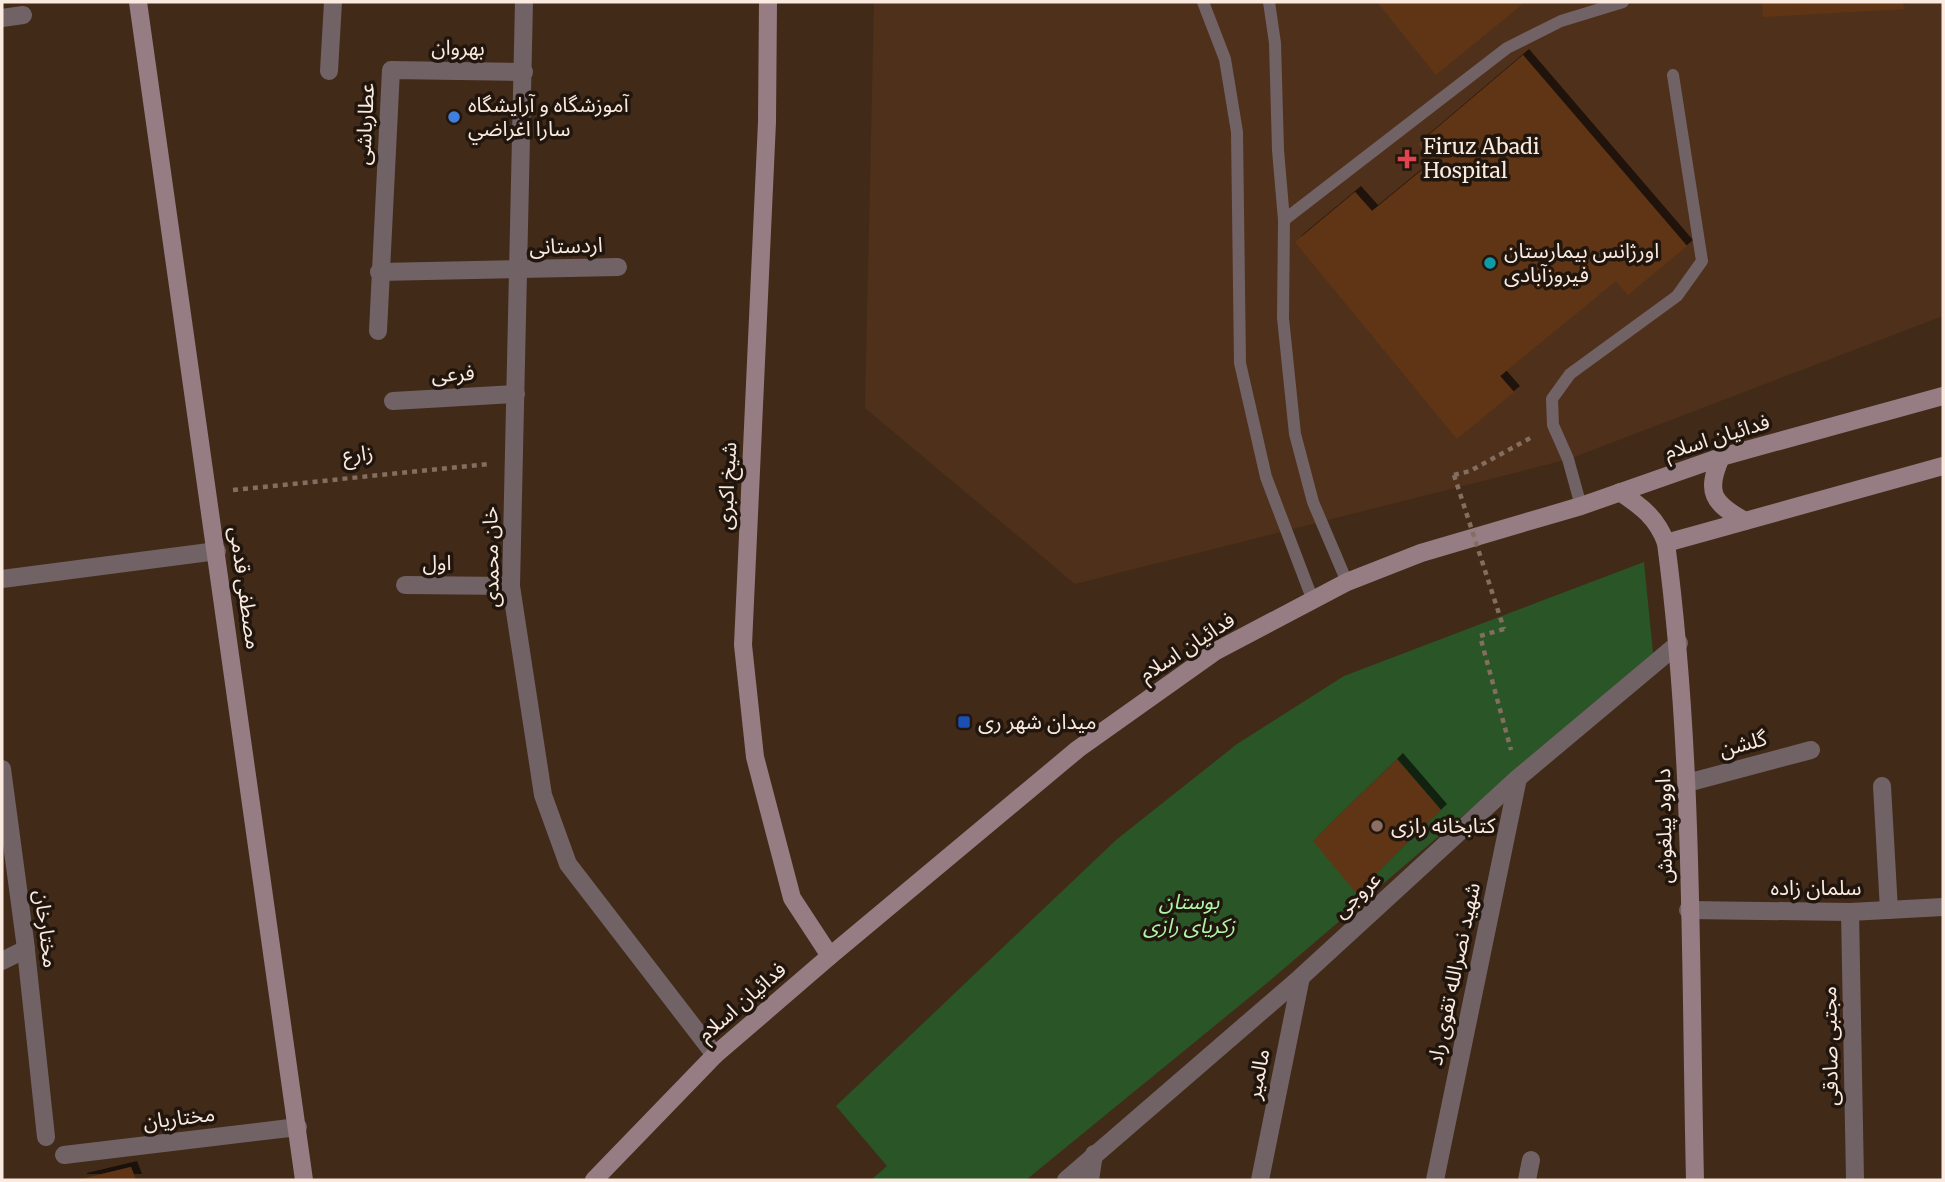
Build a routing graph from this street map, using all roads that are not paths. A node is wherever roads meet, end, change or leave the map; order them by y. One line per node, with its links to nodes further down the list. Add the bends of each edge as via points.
1 (138, 2): 28 (main road, مصطفی قدمی)
2 (334, 2): 11 (street, عطارباشی)
3 (524, 2): 12 (street, خان محمدی)
4 (768, 2): 45 (main road, شیخ اکبری, via 768,122 743,645 755,757 792,898)
5 (1203, 2): 33 (lane, via 1224,59 1237,132 1240,363 1266,477)
6 (1269, 2): 14 (lane)
7 (1623, 2): 14 (lane, via 1561,21 1507,48)
8 (23, 15): 9 (street)
9 (2, 18)
10 (391, 70): 12 (street, بهروان); 17 (street, عطارباشی)
11 (328, 71)
12 (524, 72): 16 (street, خان محمدی)
13 (1673, 75): 25 (lane, via 1702,261 1677,296 1570,373 1552,399 1553,425 1569,459)
14 (1284, 220): 30 (lane, via 1283,318 1295,434 1313,502)
15 (618, 267): 16 (street, اردستانی)
16 (516, 271): 17 (street); 19 (street, خان محمدی)
17 (379, 272): 18 (street, عطارباشی)
18 (378, 331)
19 (516, 394): 21 (street, فرعی); 32 (street, خان محمدی)
20 (1943, 396): 22 (main road, فدائیان اسلام)
21 (393, 401)
22 (1721, 457): 24 (main road, فدائیان اسلام); 26 (main road, via 1712,478 1714,496 1722,508)
23 (1943, 466): 26 (main road)
24 (1620, 492): 25 (main road, فدائیان اسلام); 27 (main road, داوود پیلغوش, via 1652,516)
25 (1581, 506): 30 (main road, فدائیان اسلام, via 1422,553)
26 (1745, 521): 27 (main road)
27 (1666, 543): 34 (main road, داوود پیلغوش)
28 (217, 551): 29 (street); 49 (main road, مصطفی قدمی)
29 (2, 579)
30 (1347, 582): 33 (main road, فدائیان اسلام)
31 (405, 585): 32 (street, اول)
32 (511, 586): 48 (street, خان محمدی, via 542,795 568,864)
33 (1312, 598): 45 (main road, فدائیان اسلام, via 1216,652 1078,749)
34 (1679, 643): 37 (street, عروجی); 38 (main road, داوود پیلغوش)
35 (1811, 750): 38 (street, گلشن)
36 (2, 769): 44 (street, مختارخان)
37 (1518, 778): 47 (street, عروجی); 59 (street, شهید نصرالله تقوی راد)
38 (1687, 783): 42 (main road, داوود پیلغوش)
39 (1882, 786): 41 (street)
40 (1943, 906): 41 (street, سلمان زاده)
41 (1889, 909): 43 (street, سلمان زاده)
42 (1688, 910): 43 (street, سلمان زاده); 61 (main road, داوود پیلغوش)
43 (1850, 912): 62 (street, مجتبی صادقی)
44 (26, 949): 46 (street); 50 (street, مختارخان)
45 (830, 956): 48 (main road, فدائیان اسلام)
46 (2, 961)
47 (1301, 977): 51 (street, عروجی); 58 (street, مالمیر)
48 (715, 1055): 55 (main road, فدائیان اسلام)
49 (298, 1128): 52 (street, مختاریان); 54 (main road, مصطفی قدمی)
50 (46, 1137)
51 (1094, 1154): 56 (street, عروجی); 57 (street)
52 (64, 1155)
53 (1531, 1160): 60 (street)
54 (304, 1180)
55 (594, 1180)
56 (1066, 1180)
57 (1090, 1180)
58 (1260, 1180)
59 (1435, 1180)
60 (1527, 1180)
61 (1695, 1180)
62 (1854, 1180)

